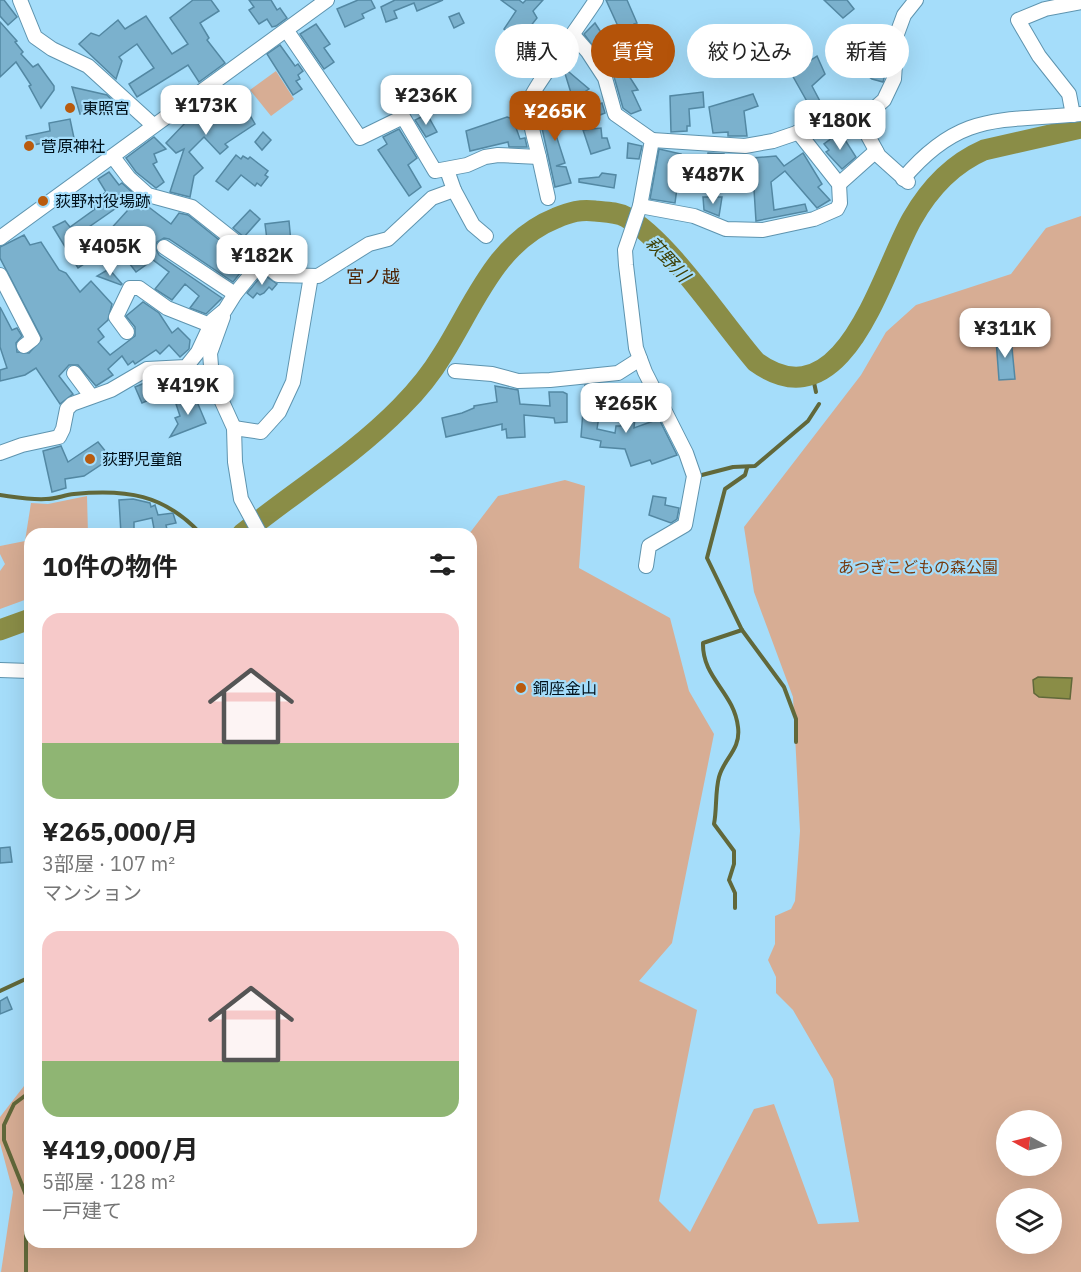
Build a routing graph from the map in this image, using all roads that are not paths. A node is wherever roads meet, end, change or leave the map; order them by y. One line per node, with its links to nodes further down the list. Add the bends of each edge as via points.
1 (327, 0): 7 (street)
2 (596, 0): 6 (street)
3 (916, 0): 11 (street, via 904,15 897,34 894,79 884,100)
4 (24, 2): 12 (street, via 35,37 88,66)
5 (1081, 2): 10 (street, via 1045,9 1018,20 1039,56 1070,94)
6 (579, 28)
7 (288, 31): 12 (street); 18 (street, via 360,138 403,117 435,171)
8 (579, 42): 14 (street, via 605,78 615,114)
9 (541, 78): 17 (street, via 529,100)
10 (1077, 115): 15 (street, via 1006,118 981,124 951,136 926,153 906,180)
11 (860, 121): 13 (street, via 820,125); 15 (street)
12 (153, 125): 16 (street)
13 (798, 132): 14 (street, via 745,146); 19 (street)
14 (652, 140): 22 (street)
15 (876, 151): 19 (street)
16 (113, 157): 24 (street); 26 (street, via 148,195 192,207)
17 (539, 157): 18 (street, via 485,157); 21 (street)
18 (447, 170): 20 (street)
19 (839, 184): 22 (street, via 837,209 775,229 726,229 694,216)
20 (454, 190): 23 (street, via 473,225); 28 (street, via 432,198 388,239 369,244 318,276)
21 (548, 198)
22 (639, 208): 34 (street, via 625,250)
23 (486, 236)
24 (0, 238)
25 (164, 247): 29 (street)
26 (261, 262): 28 (street, via 278,275); 29 (street)
27 (0, 275): 33 (street)
28 (311, 276): 38 (street, via 301,350 288,397 261,432)
29 (235, 294): 30 (street)
30 (225, 310): 31 (street); 38 (street, via 210,353 219,394)
31 (210, 325): 32 (street, via 167,308 139,288 130,288 116,317); 37 (street, via 186,367 147,369 111,390)
32 (127, 332)
33 (32, 340)
34 (640, 359): 35 (street, via 618,373 550,380 518,381); 41 (street, via 694,476 685,525 649,546)
35 (455, 371)
36 (74, 373): 37 (street)
37 (91, 396): 39 (street, via 67,409 58,436)
38 (234, 428): 40 (street, via 235,462 244,505)
39 (0, 453)
40 (257, 528)
41 (646, 566)
42 (0, 670): 43 (street)
43 (24, 671)

